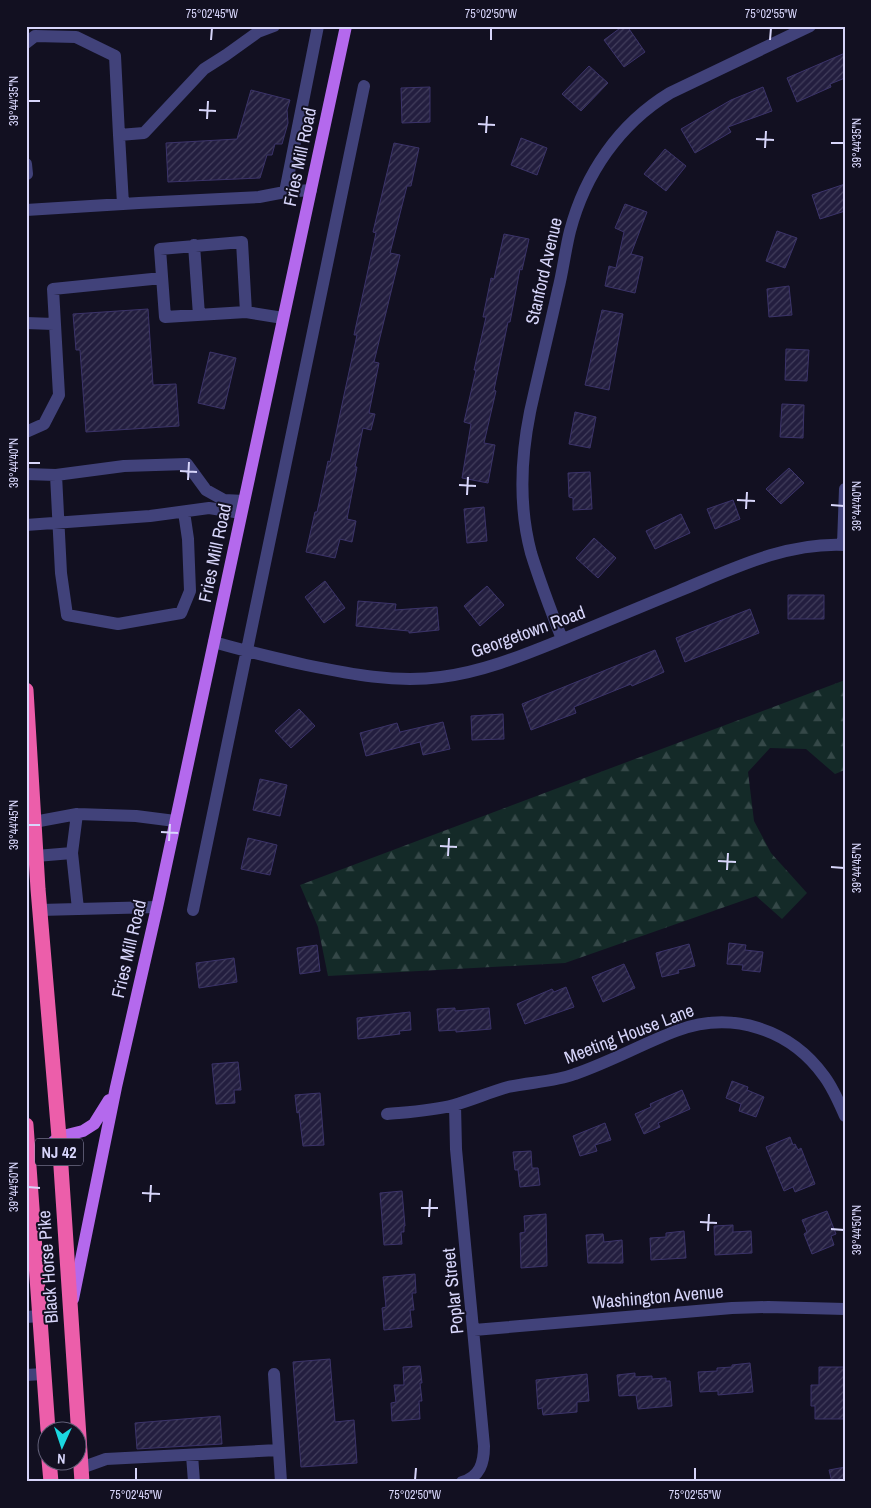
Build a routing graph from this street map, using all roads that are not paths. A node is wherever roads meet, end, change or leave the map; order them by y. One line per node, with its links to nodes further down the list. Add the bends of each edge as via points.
1 (274, 26): 7 (street, via 258,32 204,69 144,133)
2 (318, 26): 9 (street)
3 (346, 26): 8 (main road, Fries Mill Road)
4 (810, 26): 28 (street, Stanford Avenue, via 652,104 612,144 591,177 576,211 527,427 524,475 524,509 531,552)
5 (26, 43): 7 (street, via 35,36 76,37 115,56)
6 (364, 86): 30 (street)
7 (119, 135): 10 (street)
8 (311, 190): 9 (street); 16 (main road, Fries Mill Road)
9 (284, 192): 10 (street, via 260,197)
10 (123, 204): 11 (street)
11 (26, 210)
12 (194, 245): 13 (street, via 160,248); 14 (street, via 242,242); 15 (street)
13 (162, 278): 15 (street, via 165,317); 18 (street, via 53,288)
14 (246, 312): 15 (street); 16 (street)
15 (199, 315)
16 (283, 318): 23 (main road, Fries Mill Road)
17 (26, 323): 18 (street)
18 (54, 324): 19 (street, via 59,395 44,424)
19 (26, 432)
20 (26, 474): 21 (street)
21 (56, 474): 23 (street, via 124,466 187,464 206,490); 25 (street)
22 (845, 489): 27 (street)
23 (242, 507): 24 (street); 29 (main road, Fries Mill Road)
24 (184, 512): 25 (street); 25 (street, via 190,590 181,613 118,624 67,615 61,573)
25 (60, 522): 26 (street)
26 (26, 525)
27 (844, 545): 28 (street, Georgetown Road, via 799,548 763,558)
28 (562, 639): 30 (street, Georgetown Road, via 488,667 424,678 362,676)
29 (214, 642): 30 (street, Georgetown Road); 34 (main road, Fries Mill Road)
30 (247, 652): 41 (street)
31 (26, 690): 32 (highway, Black Horse Pike / NJ 42)
32 (27, 710): 35 (highway, Black Horse Pike / NJ 42)
33 (77, 814): 34 (street); 35 (street); 36 (street)
34 (176, 821): 38 (main road, Fries Mill Road)
35 (34, 822): 37 (highway, Black Horse Pike / NJ 42)
36 (72, 853): 37 (street); 40 (street)
37 (36, 856): 39 (highway, Black Horse Pike / NJ 42)
38 (157, 907): 40 (street); 42 (main road, Fries Mill Road)
39 (40, 910): 40 (street); 47 (highway, Black Horse Pike / NJ 42)
40 (78, 910)
41 (193, 910)
42 (116, 1087): 47 (main road, Fries Mill Road, via 94,1124 83,1131); 52 (main road, Fries Mill Road)
43 (455, 1105): 44 (street, Meeting House Lane); 45 (street, Meeting House Lane, via 503,1089 574,1075 688,1027 729,1023 771,1031 798,1047 825,1077); 54 (street, Poplar Street, via 456,1149)
44 (386, 1114)
45 (845, 1116)
46 (26, 1125): 48 (highway, Black Horse Pike / NJ 42)
47 (59, 1137): 48 (main road, Fries Mill Road); 52 (highway, Black Horse Pike / NJ 42)
48 (28, 1164): 49 (highway, Black Horse Pike / NJ 42)
49 (30, 1227): 50 (highway, Black Horse Pike / NJ 42)
50 (32, 1278): 53 (highway, Black Horse Pike / NJ 42)
51 (845, 1309): 54 (street, Washington Avenue, via 732,1308)
52 (70, 1314): 61 (highway, Black Horse Pike / NJ 42)
53 (33, 1317): 55 (highway, Black Horse Pike / NJ 42)
54 (474, 1330): 64 (street, Poplar Street, via 484,1446 478,1473)
55 (43, 1374): 57 (street); 58 (highway, Black Horse Pike / NJ 42)
56 (274, 1374): 59 (street)
57 (26, 1375)
58 (47, 1420)
59 (278, 1450): 60 (street); 63 (street)
60 (192, 1455): 61 (street, via 106,1459); 62 (street)
61 (81, 1475)
62 (194, 1482)
63 (281, 1482)
64 (462, 1482)

